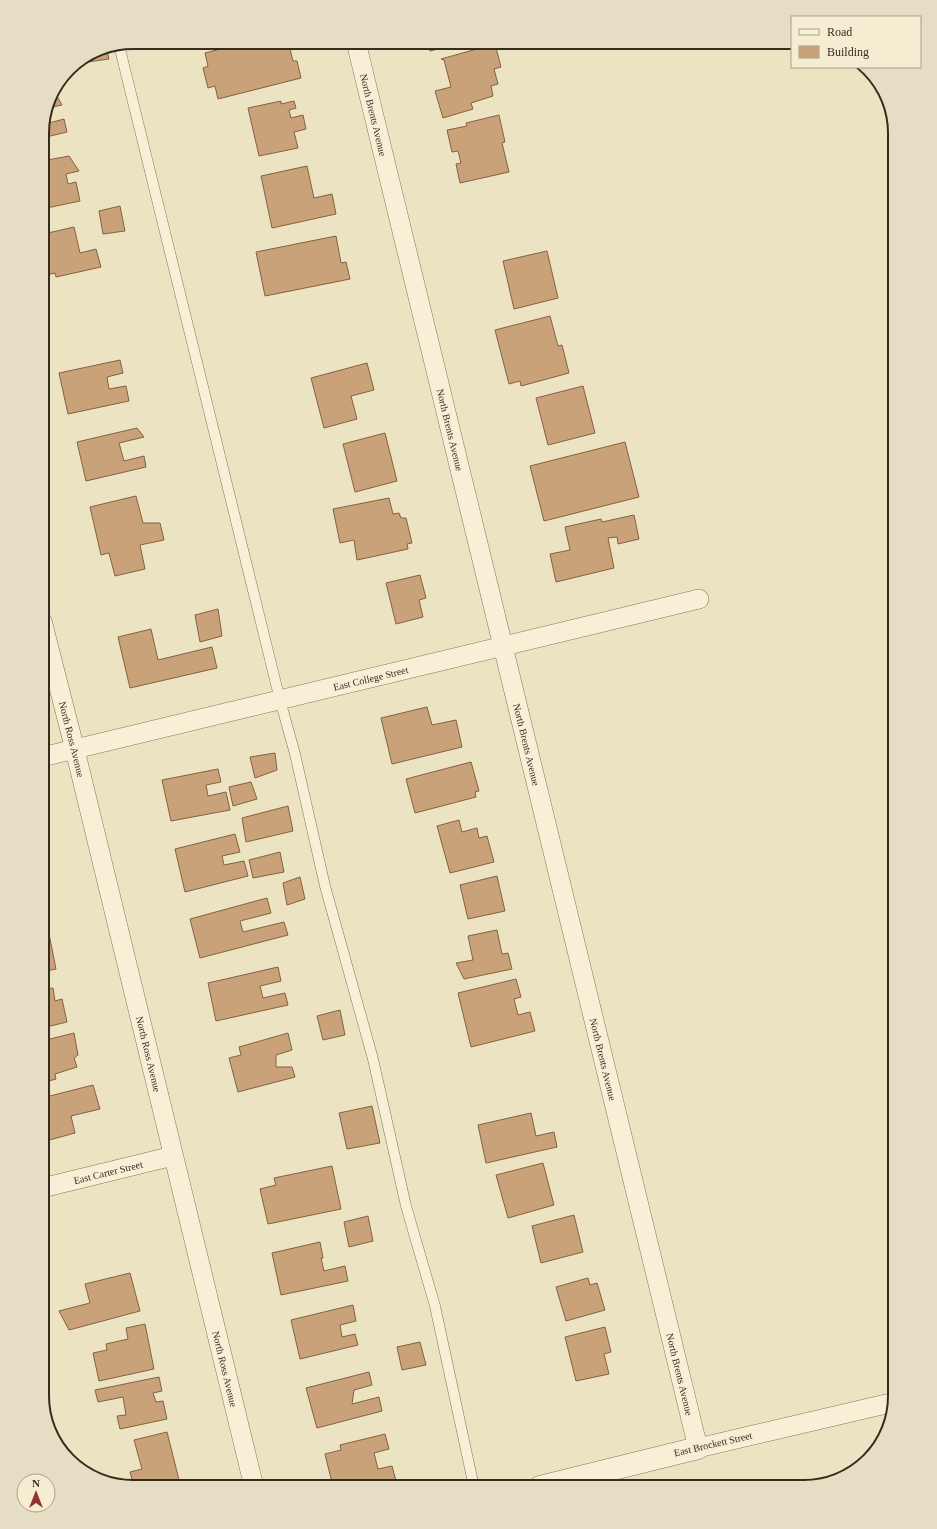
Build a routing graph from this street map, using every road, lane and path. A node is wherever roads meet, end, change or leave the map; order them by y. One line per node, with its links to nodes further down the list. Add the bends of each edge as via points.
1 (358, 49): 4 (street, North Brents Avenue)
2 (120, 50): 6 (lane)
3 (699, 599): 4 (street, East College Street)
4 (503, 646): 6 (street, East College Street); 12 (street, North Brents Avenue)
5 (49, 648): 7 (street, North Ross Avenue)
6 (280, 700): 7 (street, East College Street); 14 (lane, via 326,886 373,1059 406,1206 435,1306)
7 (75, 750): 8 (street, East College Street); 9 (street, North Ross Avenue)
8 (49, 756)
9 (173, 1156): 10 (street, East Carter Street); 13 (street, North Ross Avenue)
10 (49, 1186)
11 (886, 1404): 12 (street, East Brockett Street)
12 (698, 1448): 15 (street, East Brockett Street)
13 (252, 1480)
14 (472, 1480)
15 (568, 1480)

